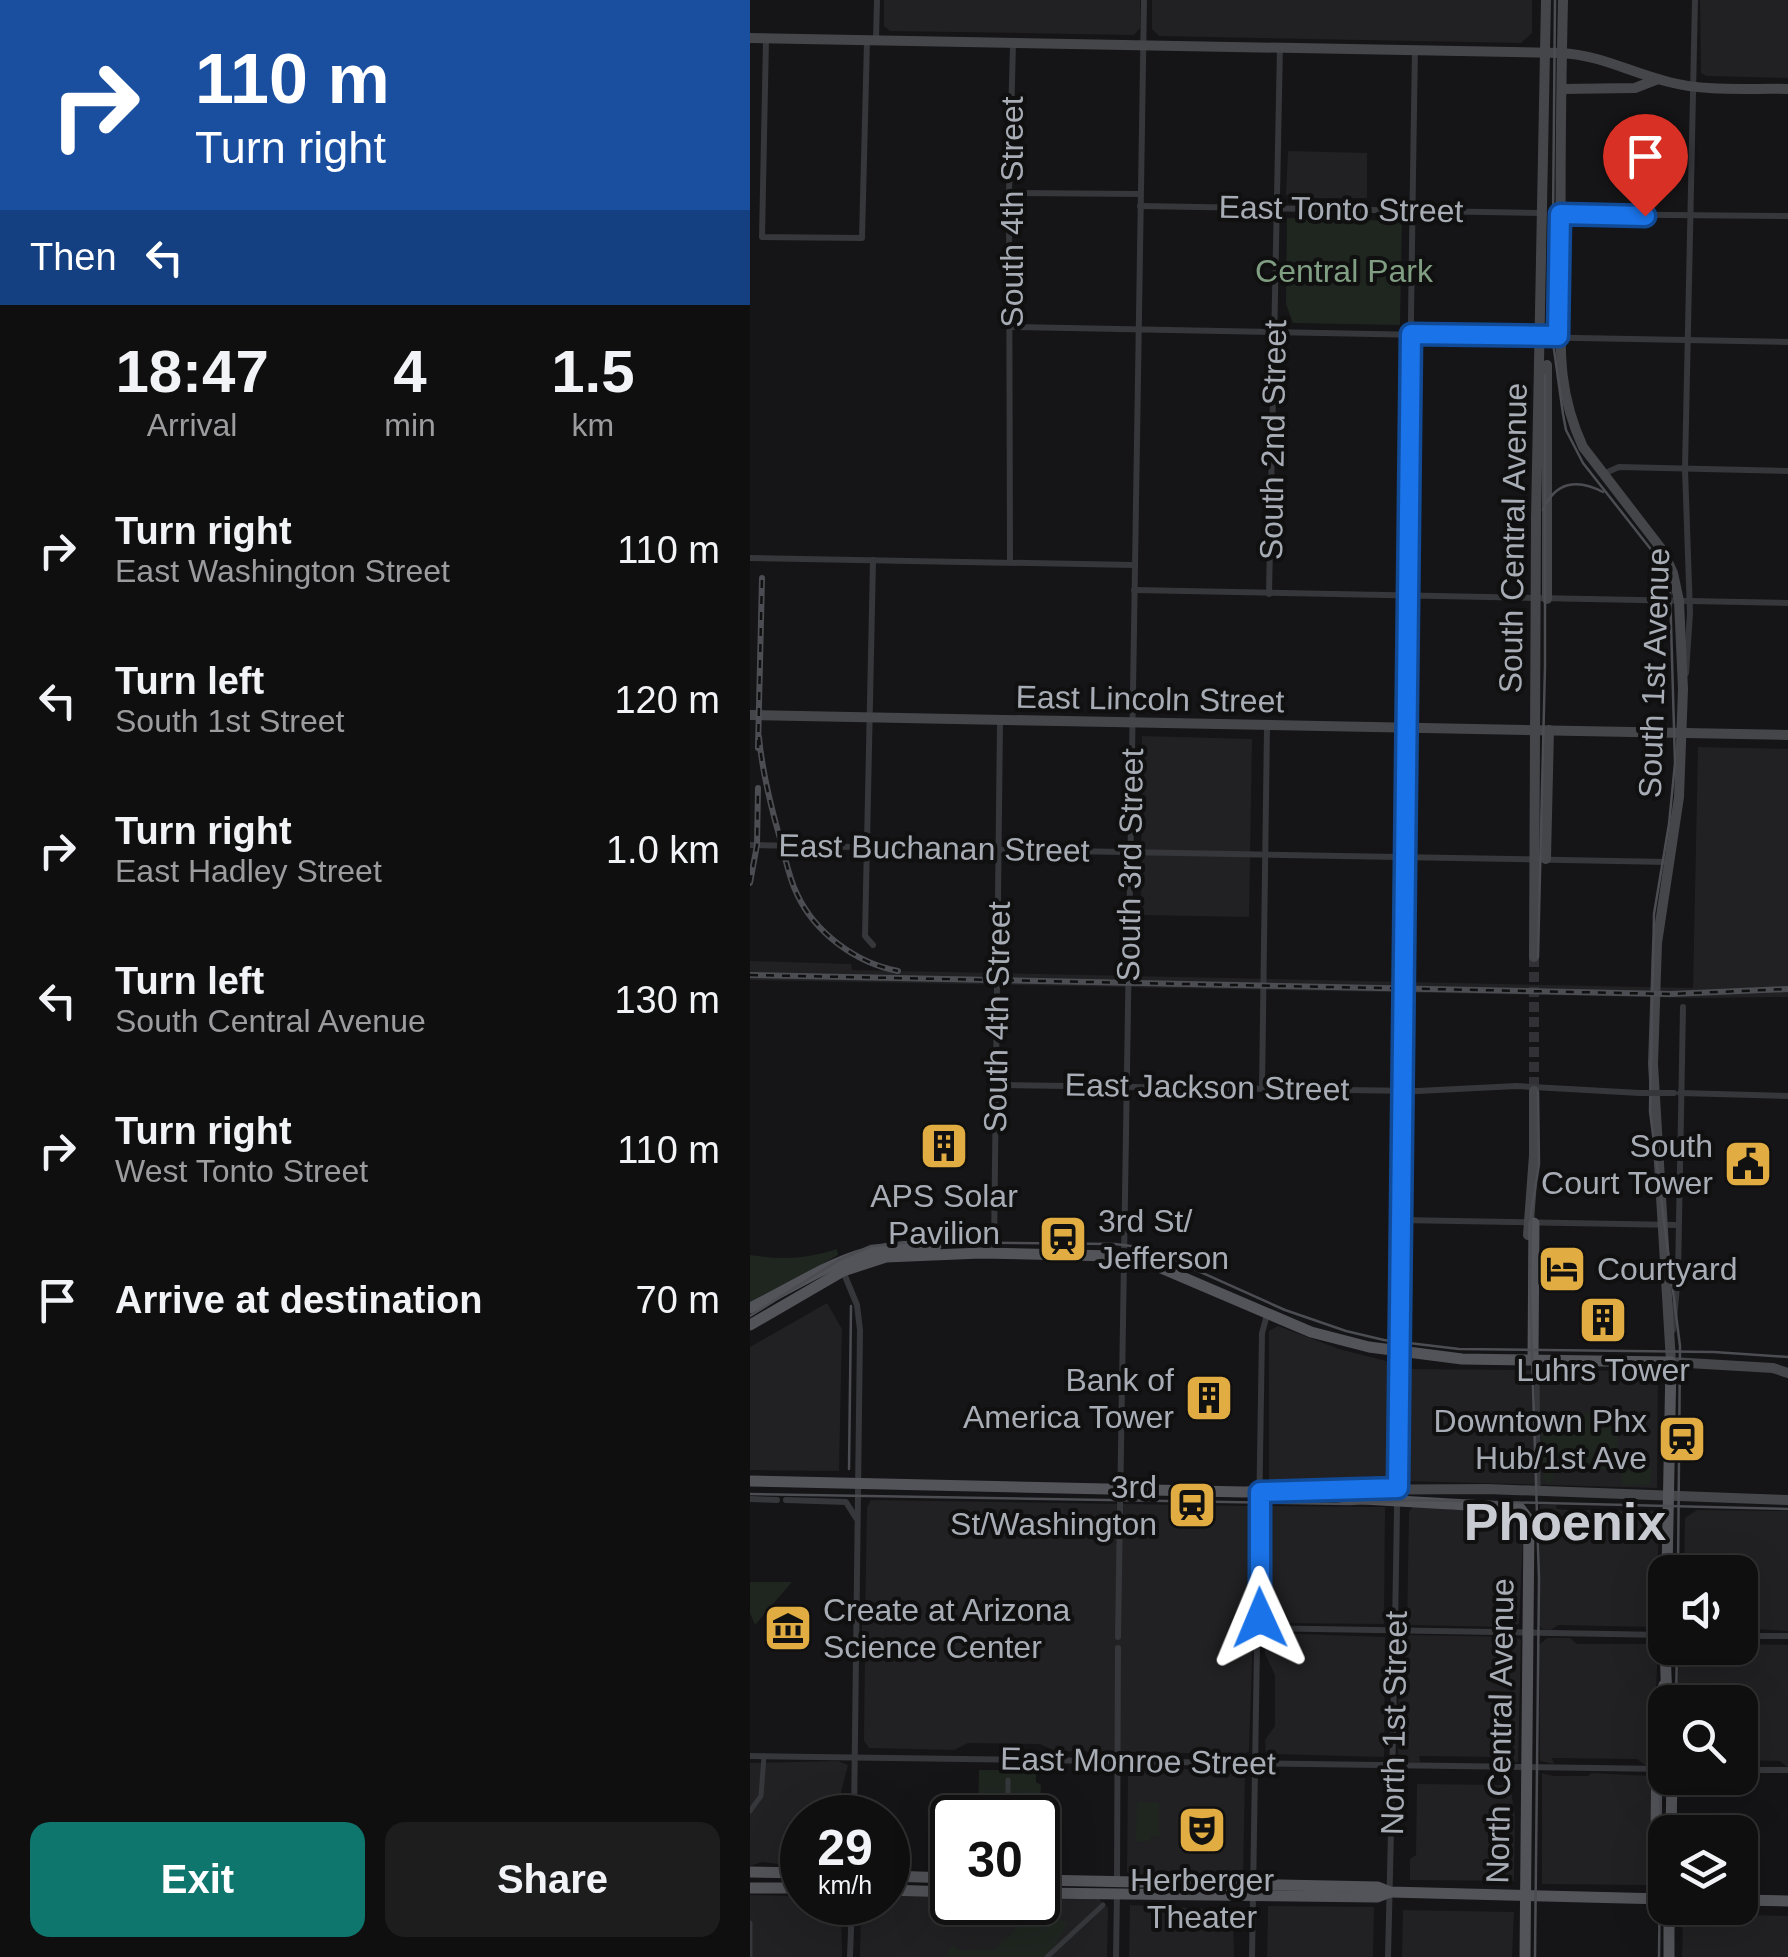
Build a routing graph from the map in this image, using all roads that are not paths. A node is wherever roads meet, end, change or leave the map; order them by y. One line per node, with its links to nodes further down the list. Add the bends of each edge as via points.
1 (876, 0): 8 (street)
2 (1144, 0): 10 (street, South 3rd Street)
3 (1546, 0): 13 (main road, South Central Avenue)
4 (1563, 0): 13 (main road, South Central Avenue)
5 (1695, 0): 15 (street, South 1st Avenue)
6 (750, 38): 7 (main road)
7 (766, 39): 8 (main road); 8 (street, via 762,236 862,238)
8 (871, 41): 9 (main road)
9 (1012, 42): 10 (main road); 18 (street, South 4th Street)
10 (1143, 44): 11 (main road); 19 (street, South 3rd Street)
11 (1280, 46): 12 (main road); 21 (street, South 2nd Street)
12 (1415, 49): 13 (main road); 22 (street, North 1st Street)
13 (1554, 53): 14 (main road, via 1606,59); 16 (main road, South Central Avenue); 23 (main road, South Central Avenue)
14 (1658, 79): 15 (main road); 16 (main road, via 1634,88)
15 (1693, 86): 17 (main road); 25 (street, South 1st Avenue)
16 (1562, 89): 24 (main road, South Central Avenue)
17 (1788, 89)
18 (1009, 193): 19 (street); 27 (street, South 4th Street)
19 (1140, 194): 20 (street, South 3rd Street)
20 (1140, 206): 21 (street, East Tonto Street); 28 (street, South 3rd Street)
21 (1278, 207): 22 (street, East Tonto Street); 29 (street, South 2nd Street)
22 (1413, 210): 23 (street, East Tonto Street); 30 (street, North 1st Street)
23 (1542, 213): 31 (main road, South Central Avenue)
24 (1560, 214): 25 (street); 32 (main road, South Central Avenue)
25 (1692, 216): 26 (street); 33 (street, South 1st Avenue)
26 (1788, 216)
27 (1012, 326): 28 (street); 40 (street, South 4th Street)
28 (1137, 330): 29 (street); 41 (street, South 3rd Street)
29 (1276, 332): 30 (street); 43 (street, South 2nd Street)
30 (1411, 334): 31 (street); 44 (street, North 1st Street)
31 (1542, 335): 32 (street); 45 (main road, South Central Avenue)
32 (1558, 336): 33 (street); 37 (main road, South Central Avenue, via 1575,430)
33 (1689, 340): 34 (street); 35 (street, South 1st Avenue)
34 (1788, 342)
35 (1685, 469): 36 (street); 37 (street, via 1619,467); 46 (street, South 1st Avenue)
36 (1788, 470)
37 (1602, 474): 46 (main road, South Central Avenue, via 1663,551)
38 (750, 558): 39 (street)
39 (873, 560): 40 (street); 50 (street)
40 (1010, 562): 41 (street)
41 (1134, 564): 42 (street, South 3rd Street)
42 (1134, 590): 43 (street); 52 (street, South 3rd Street)
43 (1269, 594): 44 (street)
44 (1406, 596): 45 (street); 55 (street, North 1st Street)
45 (1543, 599): 46 (street); 54 (main road, South Central Avenue)
46 (1684, 602): 47 (street); 48 (main road, South Central Avenue)
47 (1788, 603)
48 (1683, 689): 57 (main road, South 1st Avenue)
49 (750, 715): 50 (main road, East Lincoln Street)
50 (868, 719): 51 (main road, East Lincoln Street); 60 (street)
51 (1000, 721): 52 (main road, East Lincoln Street); 61 (street, South 4th Street)
52 (1132, 724): 53 (main road, East Lincoln Street); 62 (street, South 3rd Street)
53 (1267, 727): 55 (main road, East Lincoln Street); 63 (street)
54 (1534, 729): 55 (main road, East Lincoln Street); 56 (main road, East Lincoln Street); 65 (main road, South Central Avenue)
55 (1405, 730): 64 (street, North 1st Street)
56 (1549, 730): 57 (main road, East Lincoln Street); 65 (main road)
57 (1681, 734): 58 (main road, East Lincoln Street); 66 (main road, South 1st Avenue)
58 (1788, 735)
59 (750, 845): 60 (street, East Buchanan Street)
60 (866, 845): 61 (street, East Buchanan Street); 67 (street, via 865,936)
61 (998, 849): 62 (street, East Buchanan Street); 70 (street, South 4th Street)
62 (1130, 852): 63 (street, East Buchanan Street); 71 (street, South 3rd Street)
63 (1265, 854): 64 (street, East Buchanan Street); 72 (street)
64 (1404, 856): 65 (street, East Buchanan Street); 74 (street, North 1st Street)
65 (1540, 859): 66 (street, East Buchanan Street); 68 (main road, South Central Avenue)
66 (1668, 862): 79 (main road, South 1st Avenue, via 1653,1064)
67 (873, 945)
68 (1534, 957)
69 (1684, 1006): 75 (street, South 1st Avenue)
70 (996, 1085): 71 (street, East Jackson Street); 81 (street, South 4th Street)
71 (1126, 1086): 72 (street, East Jackson Street); 82 (street, South 3rd Street)
72 (1262, 1089): 74 (street, East Jackson Street)
73 (1536, 1089): 74 (street, East Jackson Street); 75 (street, East Jackson Street, bridge); 78 (main road)
74 (1401, 1090): 77 (street, North 1st Street)
75 (1678, 1093): 76 (street, East Jackson Street); 80 (street, South 1st Avenue)
76 (1788, 1096)
77 (1400, 1220): 78 (street); 88 (street, North 1st Street)
78 (1533, 1223): 79 (street); 89 (main road)
79 (1663, 1225): 80 (street); 87 (main road, South 1st Avenue)
80 (1679, 1225): 87 (street, South 1st Avenue)
81 (987, 1253): 82 (main road); 83 (main road, via 886,1247)
82 (1125, 1258): 85 (main road); 96 (street, South 3rd Street)
83 (841, 1266): 84 (main road); 86 (main road); 95 (street, via 860,1330)
84 (750, 1308)
85 (1268, 1314): 88 (main road, via 1311,1332); 97 (street, via 1262,1334)
86 (750, 1325)
87 (1671, 1346): 90 (main road, South 1st Avenue)
88 (1399, 1352): 89 (main road); 99 (street, North 1st Street)
89 (1533, 1360): 90 (main road); 98 (street)
90 (1671, 1362): 92 (main road); 100 (main road, South 1st Avenue)
91 (1788, 1363): 92 (main road)
92 (1772, 1368): 93 (main road)
93 (1788, 1373)
94 (750, 1481): 95 (main road, North Central Avenue)
95 (858, 1484): 96 (main road, North Central Avenue); 105 (street)
96 (1121, 1489): 97 (main road, North Central Avenue); 111 (street, South 3rd Street)
97 (1260, 1492): 99 (main road, North Central Avenue); 107 (street)
98 (1538, 1493): 99 (main road); 100 (main road)
99 (1398, 1494): 108 (street, North 1st Street); 109 (main road, North Central Avenue, via 1524,1510)
100 (1667, 1498): 104 (main road); 106 (main road, South 1st Avenue)
101 (750, 1499): 102 (street)
102 (777, 1500)
103 (786, 1500): 105 (street, via 846,1502)
104 (1788, 1500)
105 (858, 1520): 119 (street)
106 (1666, 1555)
107 (1259, 1628): 108 (street); 121 (street)
108 (1396, 1630): 109 (street); 122 (street, North 1st Street)
109 (1528, 1632): 110 (street); 123 (main road, North Central Avenue)
110 (1648, 1634)
111 (1118, 1636)
112 (1758, 1636): 113 (street)
113 (1788, 1636)
114 (1118, 1648): 120 (street)
115 (1665, 1665): 116 (main road)
116 (1664, 1685)
117 (750, 1756): 118 (street, East Monroe Street)
118 (764, 1756): 119 (street, East Monroe Street); 130 (street, via 760,1796)
119 (855, 1758): 120 (street, East Monroe Street); 128 (street)
120 (1116, 1761): 121 (street, East Monroe Street); 135 (street)
121 (1256, 1763): 122 (street, East Monroe Street); 137 (street)
122 (1392, 1765): 123 (street, East Monroe Street); 139 (street, North 1st Street)
123 (1527, 1766): 124 (street, East Monroe Street); 140 (main road, North Central Avenue)
124 (1648, 1768)
125 (1758, 1770): 126 (street)
126 (1788, 1770)
127 (1008, 1780): 129 (street)
128 (854, 1795)
129 (1008, 1795)
130 (750, 1811)
131 (751, 1872): 132 (main road); 136 (main road)
132 (780, 1873)
133 (1060, 1882): 135 (main road)
134 (780, 1888): 136 (main road)
135 (1117, 1888): 137 (main road); 138 (main road); 151 (street)
136 (750, 1889)
137 (1253, 1890): 139 (main road); 152 (street)
138 (1060, 1892)
139 (1390, 1892): 140 (main road); 153 (street, North 1st Street)
140 (1526, 1895): 141 (main road); 154 (main road, North Central Avenue)
141 (1648, 1897)
142 (1758, 1900): 143 (main road)
143 (1788, 1901)
144 (1103, 1905): 150 (street)
145 (750, 1924): 148 (street)
146 (851, 1925): 149 (street)
147 (1669, 1925): 155 (main road)
148 (750, 1956)
149 (850, 1957)
150 (1047, 1957)
151 (1116, 1957)
152 (1252, 1957)
153 (1388, 1957)
154 (1528, 1957)
155 (1668, 1957)

